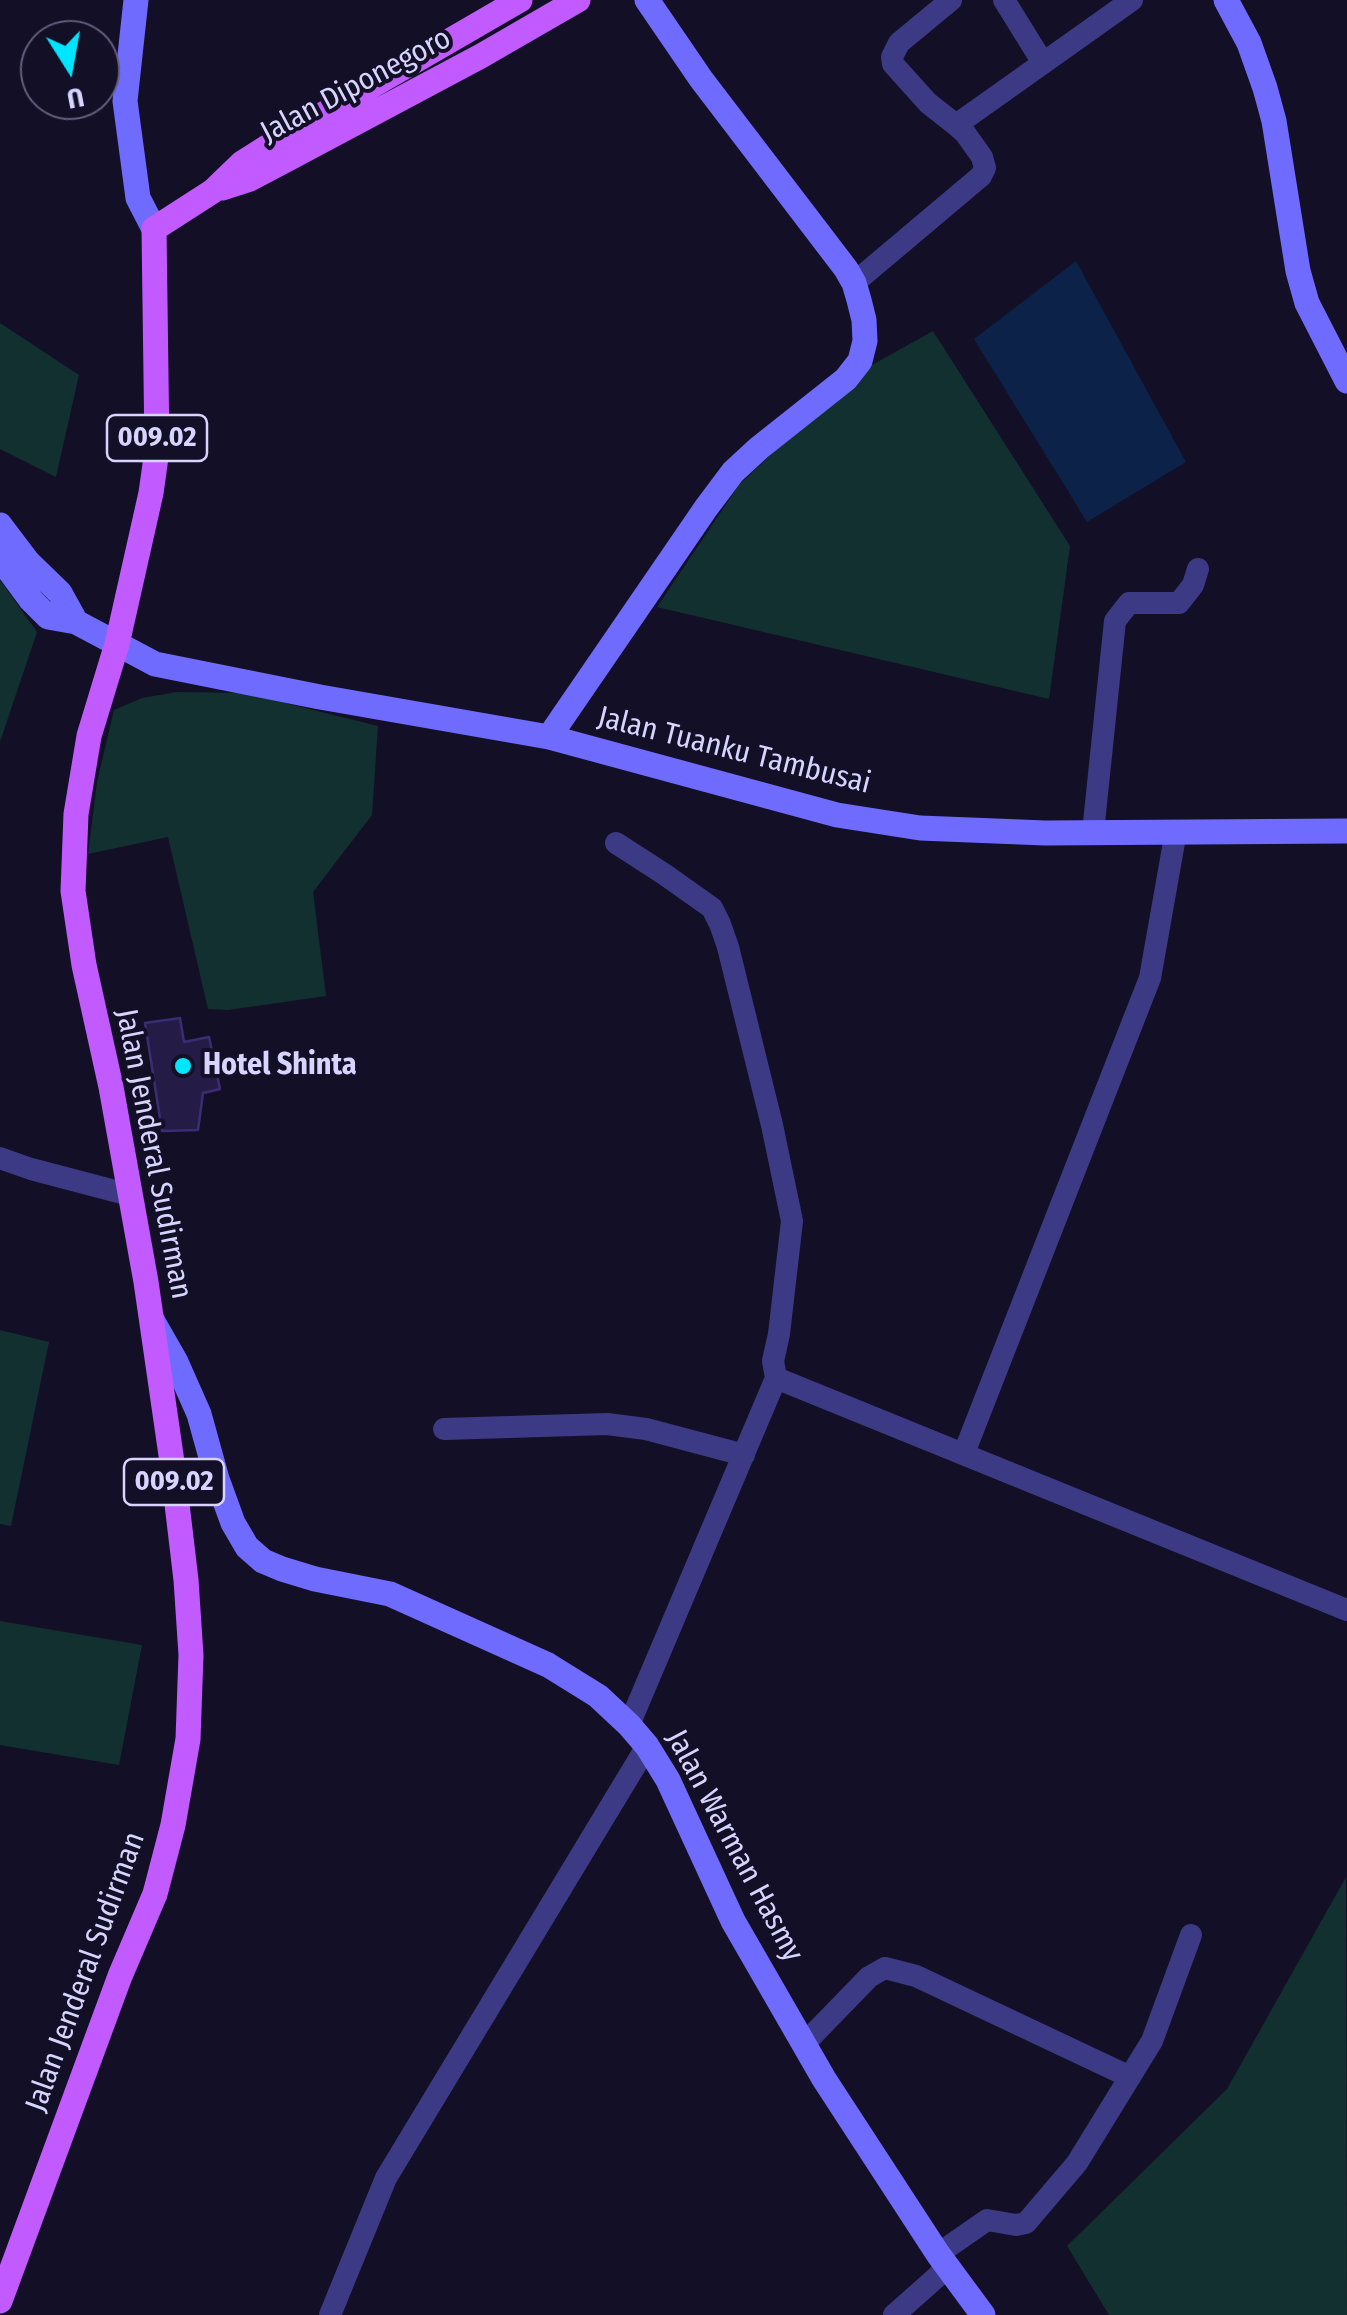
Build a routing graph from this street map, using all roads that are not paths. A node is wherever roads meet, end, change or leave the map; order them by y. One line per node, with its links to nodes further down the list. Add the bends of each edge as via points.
1 (136, 0): 12 (street, Jalan Jenderal Sudirman, via 125,101 138,198)
2 (520, 0): 11 (main road, Jalan Diponegoro, via 275,142)
3 (578, 0): 11 (main road, Jalan Diponegoro, via 262,173)
4 (647, 0): 13 (street)
5 (952, 0): 10 (street, via 899,43 892,57 928,103)
6 (1004, 0): 9 (street)
7 (1132, 0): 9 (street)
8 (1226, 0): 14 (street, via 1266,88 1307,303)
9 (1044, 63): 10 (street)
10 (956, 125): 13 (street, via 982,156 980,176)
11 (213, 191): 12 (main road, Jalan Diponegoro)
12 (154, 229): 19 (main road, Jalan Jenderal Sudirman / 009.02, via 157,450)
13 (854, 283): 20 (street, via 864,320 860,361 846,380 734,472)
14 (1343, 365)
15 (0, 525): 18 (street, via 60,593)
16 (0, 558): 18 (street, Jalan Tuanku Tambusai, via 48,616)
17 (1198, 569): 23 (street, via 1179,603 1129,603 1115,621)
18 (76, 622): 19 (street, Jalan Tuanku Tambusai)
19 (116, 644): 20 (street, Jalan Tuanku Tambusai, via 155,664); 26 (main road, Jalan Jenderal Sudirman / 009.02, via 89,736 73,891)
20 (549, 738): 23 (street, Jalan Tuanku Tambusai, via 838,816 920,828)
21 (1176, 831): 22 (street, Jalan Tuanku Tambusai); 23 (street, Jalan Tuanku Tambusai); 30 (street, via 1150,978)
22 (1347, 831)
23 (1093, 832)
24 (616, 843): 28 (street, via 712,908 728,947 792,1221)
25 (0, 1158): 26 (street)
26 (130, 1195): 27 (main road, Jalan Jenderal Sudirman / 009.02)
27 (151, 1319): 33 (street, Jalan Warman Hasmy, via 199,1414 246,1547 282,1569 390,1594 440,1614 548,1665); 39 (main road, Jalan Jenderal Sudirman / 009.02, via 186,1580 188,1739 155,1894)
28 (776, 1378): 30 (street); 31 (street)
29 (444, 1429): 31 (street, via 607,1424)
30 (964, 1453): 32 (street)
31 (744, 1455): 33 (street)
32 (1347, 1610)
33 (629, 1724): 34 (street, Jalan Warman Hasmy)
34 (647, 1746): 36 (street, Jalan Warman Hasmy, via 733,1921); 40 (street, via 386,2178)
35 (1191, 1935): 37 (street, via 1152,2041)
36 (804, 2044): 37 (street, via 885,1968 916,1976); 38 (street, Jalan Warman Hasmy)
37 (1130, 2077): 38 (street, via 1077,2163 1026,2223 987,2220)
38 (943, 2260): 41 (street); 42 (street, Jalan Warman Hasmy)
39 (0, 2300)
40 (330, 2315)
41 (894, 2315)
42 (983, 2315)

